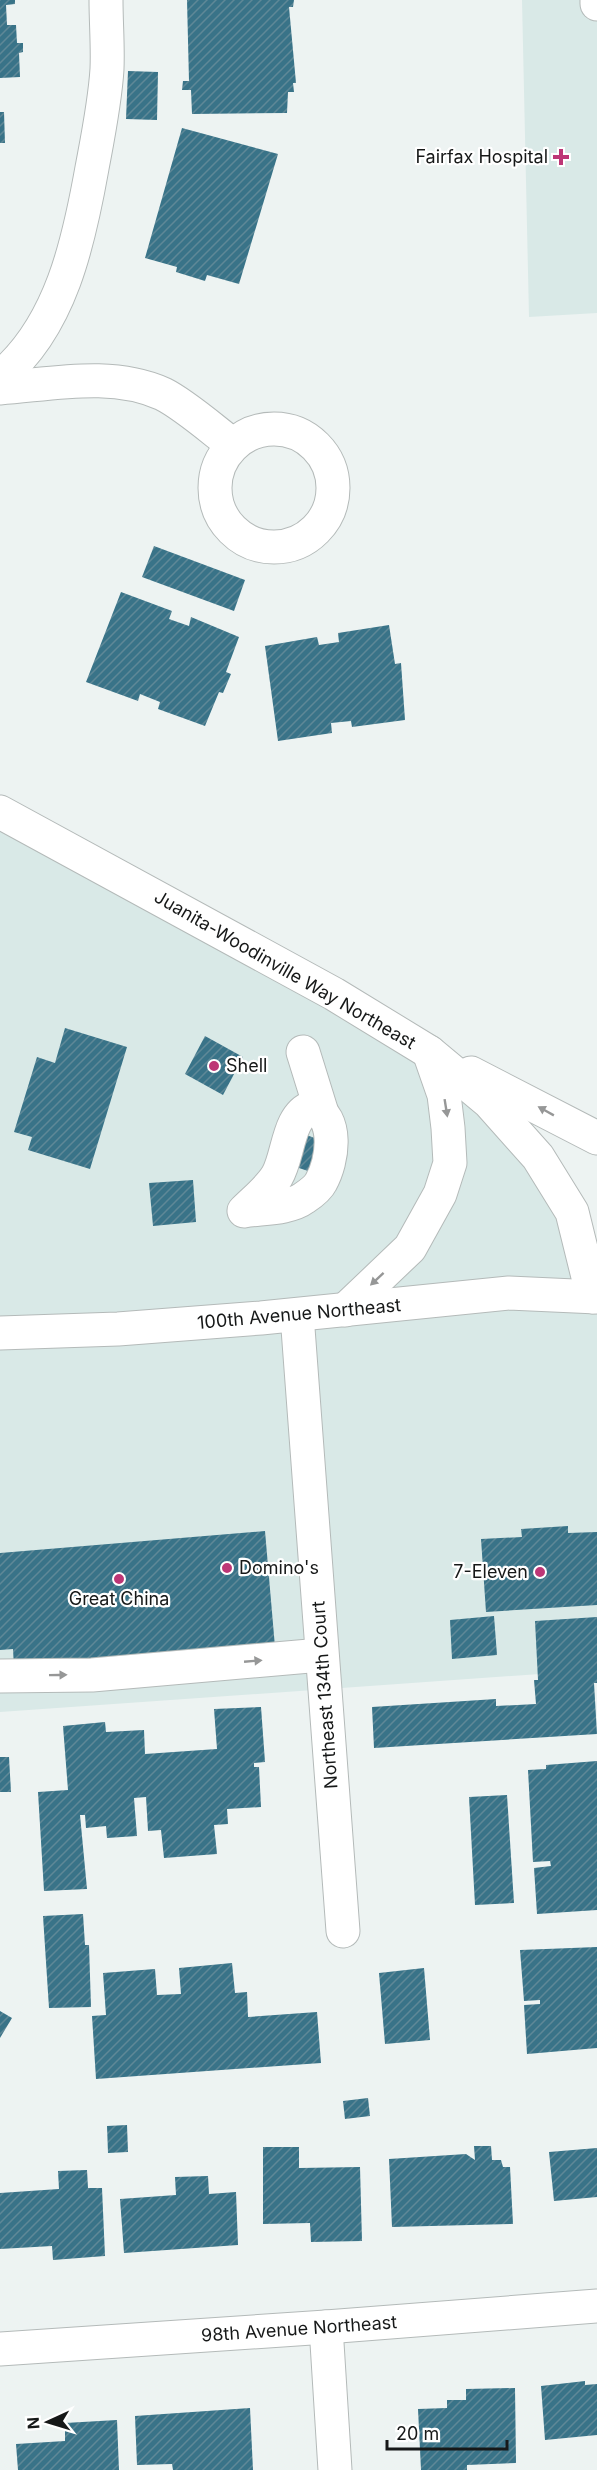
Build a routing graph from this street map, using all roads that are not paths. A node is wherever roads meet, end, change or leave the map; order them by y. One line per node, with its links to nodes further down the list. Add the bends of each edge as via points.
1 (106, 0): 2 (street, via 107,69 83,217 65,280 41,328 17,363)
2 (0, 377)
3 (0, 388): 4 (street, via 92,380 132,382 164,395)
4 (233, 445)
5 (0, 812): 7 (street, Juanita-Woodinville Way Northeast, via 334,994)
6 (303, 1052): 8 (street)
7 (429, 1052): 9 (street, one-way to 7); 10 (street, Juanita-Woodinville Way Northeast, via 489,1102 538,1157 572,1212); 11 (street, one-way to 11, via 444,1095 450,1163 428,1219 410,1248)
8 (321, 1110)
9 (597, 1138)
10 (595, 1297): 11 (street, 100th Avenue Northeast, via 509,1293)
11 (345, 1310): 12 (street, 100th Avenue Northeast)
12 (297, 1315): 13 (street, 100th Avenue Northeast, via 118,1329); 14 (street, Northeast 134th Court)
13 (0, 1333)
14 (321, 1655): 15 (street, one-way to 14, via 92,1675); 16 (street, Northeast 134th Court)
15 (0, 1676)
16 (343, 1931)
17 (597, 2306): 18 (street, 98th Avenue Northeast)
18 (326, 2327): 19 (street, 98th Avenue Northeast); 20 (street)
19 (0, 2349)
20 (335, 2470)

